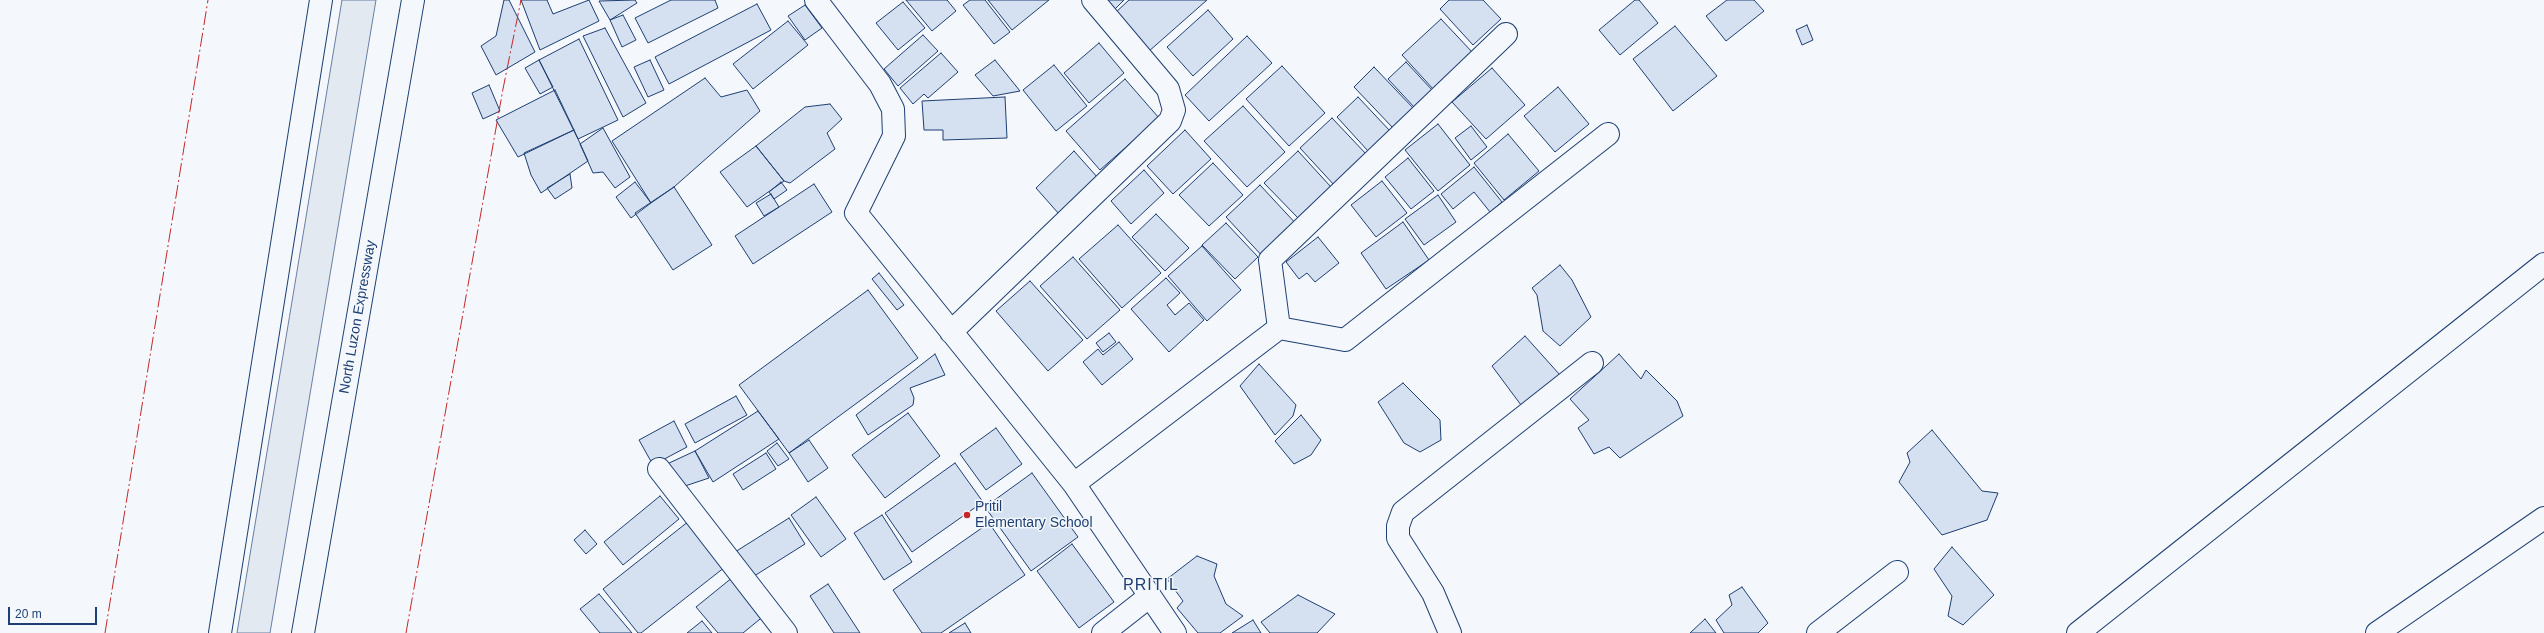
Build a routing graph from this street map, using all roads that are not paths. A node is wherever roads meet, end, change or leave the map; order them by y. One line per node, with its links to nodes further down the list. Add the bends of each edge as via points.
1 (322, 0): 16 (main road)
2 (413, 0): 17 (main road, North Luzon Expressway)
3 (816, 0): 9 (main road, via 880,84 893,109 894,136 856,213)
4 (1093, 0): 9 (main road, via 1168,89 1174,110 1170,122)
5 (1506, 34): 8 (main road, via 1270,260)
6 (1608, 134): 8 (main road, via 1345,340)
7 (2544, 264): 23 (main road)
8 (1279, 328): 12 (main road)
9 (951, 332): 12 (main road)
10 (1592, 363): 21 (main road, via 1403,512 1398,526 1398,538 1433,593)
11 (659, 470): 18 (main road)
12 (1074, 484): 15 (main road)
13 (2544, 518): 24 (main road)
14 (1897, 572): 22 (main road)
15 (1150, 596): 19 (main road); 20 (main road)
16 (220, 633)
17 (303, 633)
18 (786, 633)
19 (1104, 633)
20 (1176, 633)
21 (1450, 633)
22 (1818, 633)
23 (2078, 633)
24 (2377, 633)

